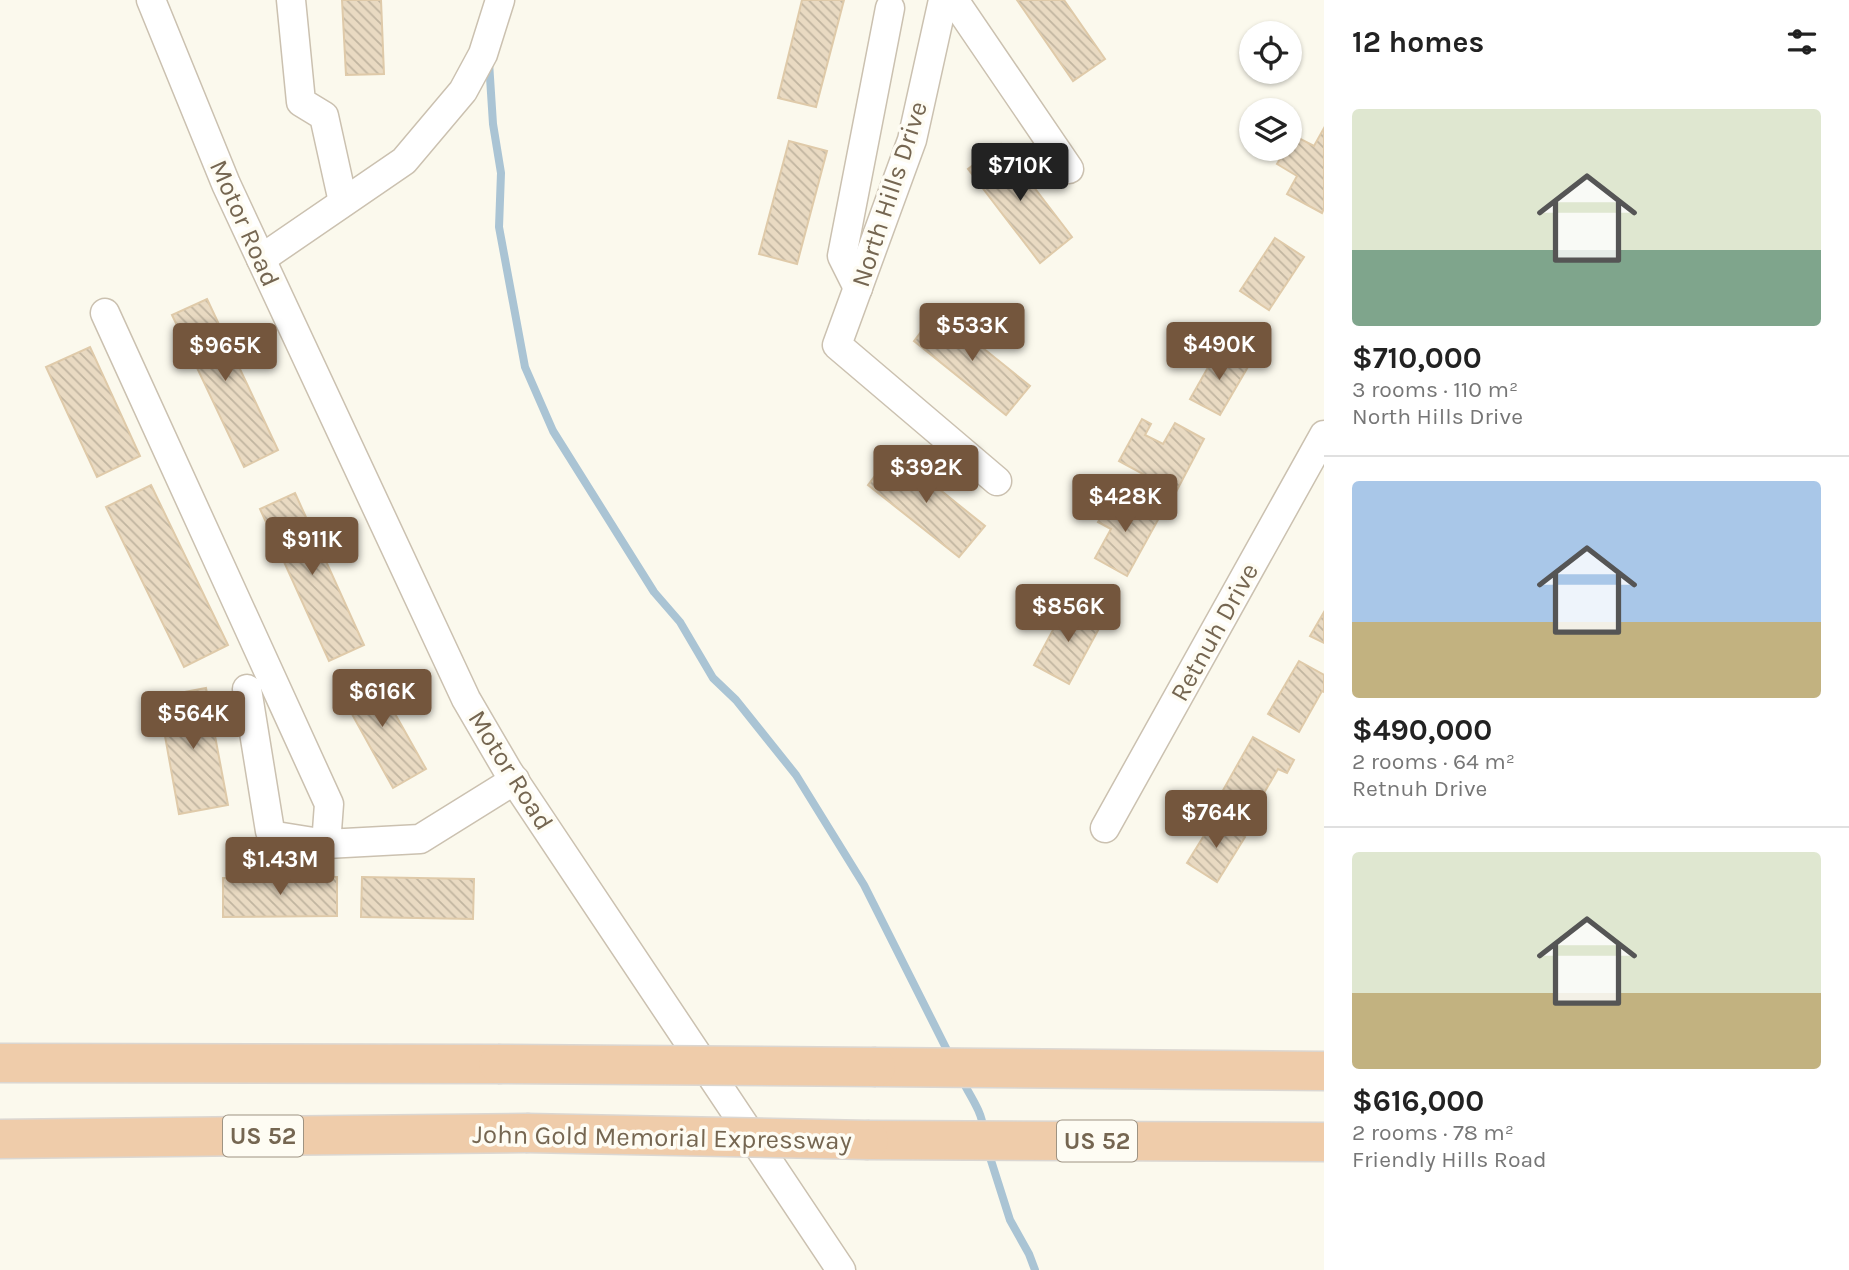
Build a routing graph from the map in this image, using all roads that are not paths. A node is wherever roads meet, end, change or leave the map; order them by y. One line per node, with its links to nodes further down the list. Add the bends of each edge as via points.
1 (151, 0): 9 (street, Motor Road)
2 (290, 0): 8 (street, via 301,102 324,116)
3 (500, 0): 8 (street, via 482,54 463,91 404,160)
4 (943, 0): 10 (street, North Hills Drive, via 912,139)
5 (954, 0): 7 (street)
6 (890, 8): 10 (street, via 842,256)
7 (1069, 169)
8 (343, 202): 9 (street)
9 (261, 259): 15 (street, Motor Road, via 466,699)
10 (858, 288): 13 (street, North Hills Drive, via 837,345)
11 (105, 313): 17 (street, via 329,804)
12 (1324, 435): 16 (street, Retnuh Drive)
13 (997, 481)
14 (247, 689): 17 (street, via 270,831 276,836)
15 (515, 780): 17 (street, via 420,838); 22 (street, Motor Road)
16 (1105, 828)
17 (326, 844)
18 (0, 1063): 19 (highway, bridge)
19 (1324, 1071)
20 (0, 1139): 21 (highway, John Gold Memorial Expressway / US 52, bridge, via 526,1133)
21 (1324, 1142)
22 (841, 1270)

